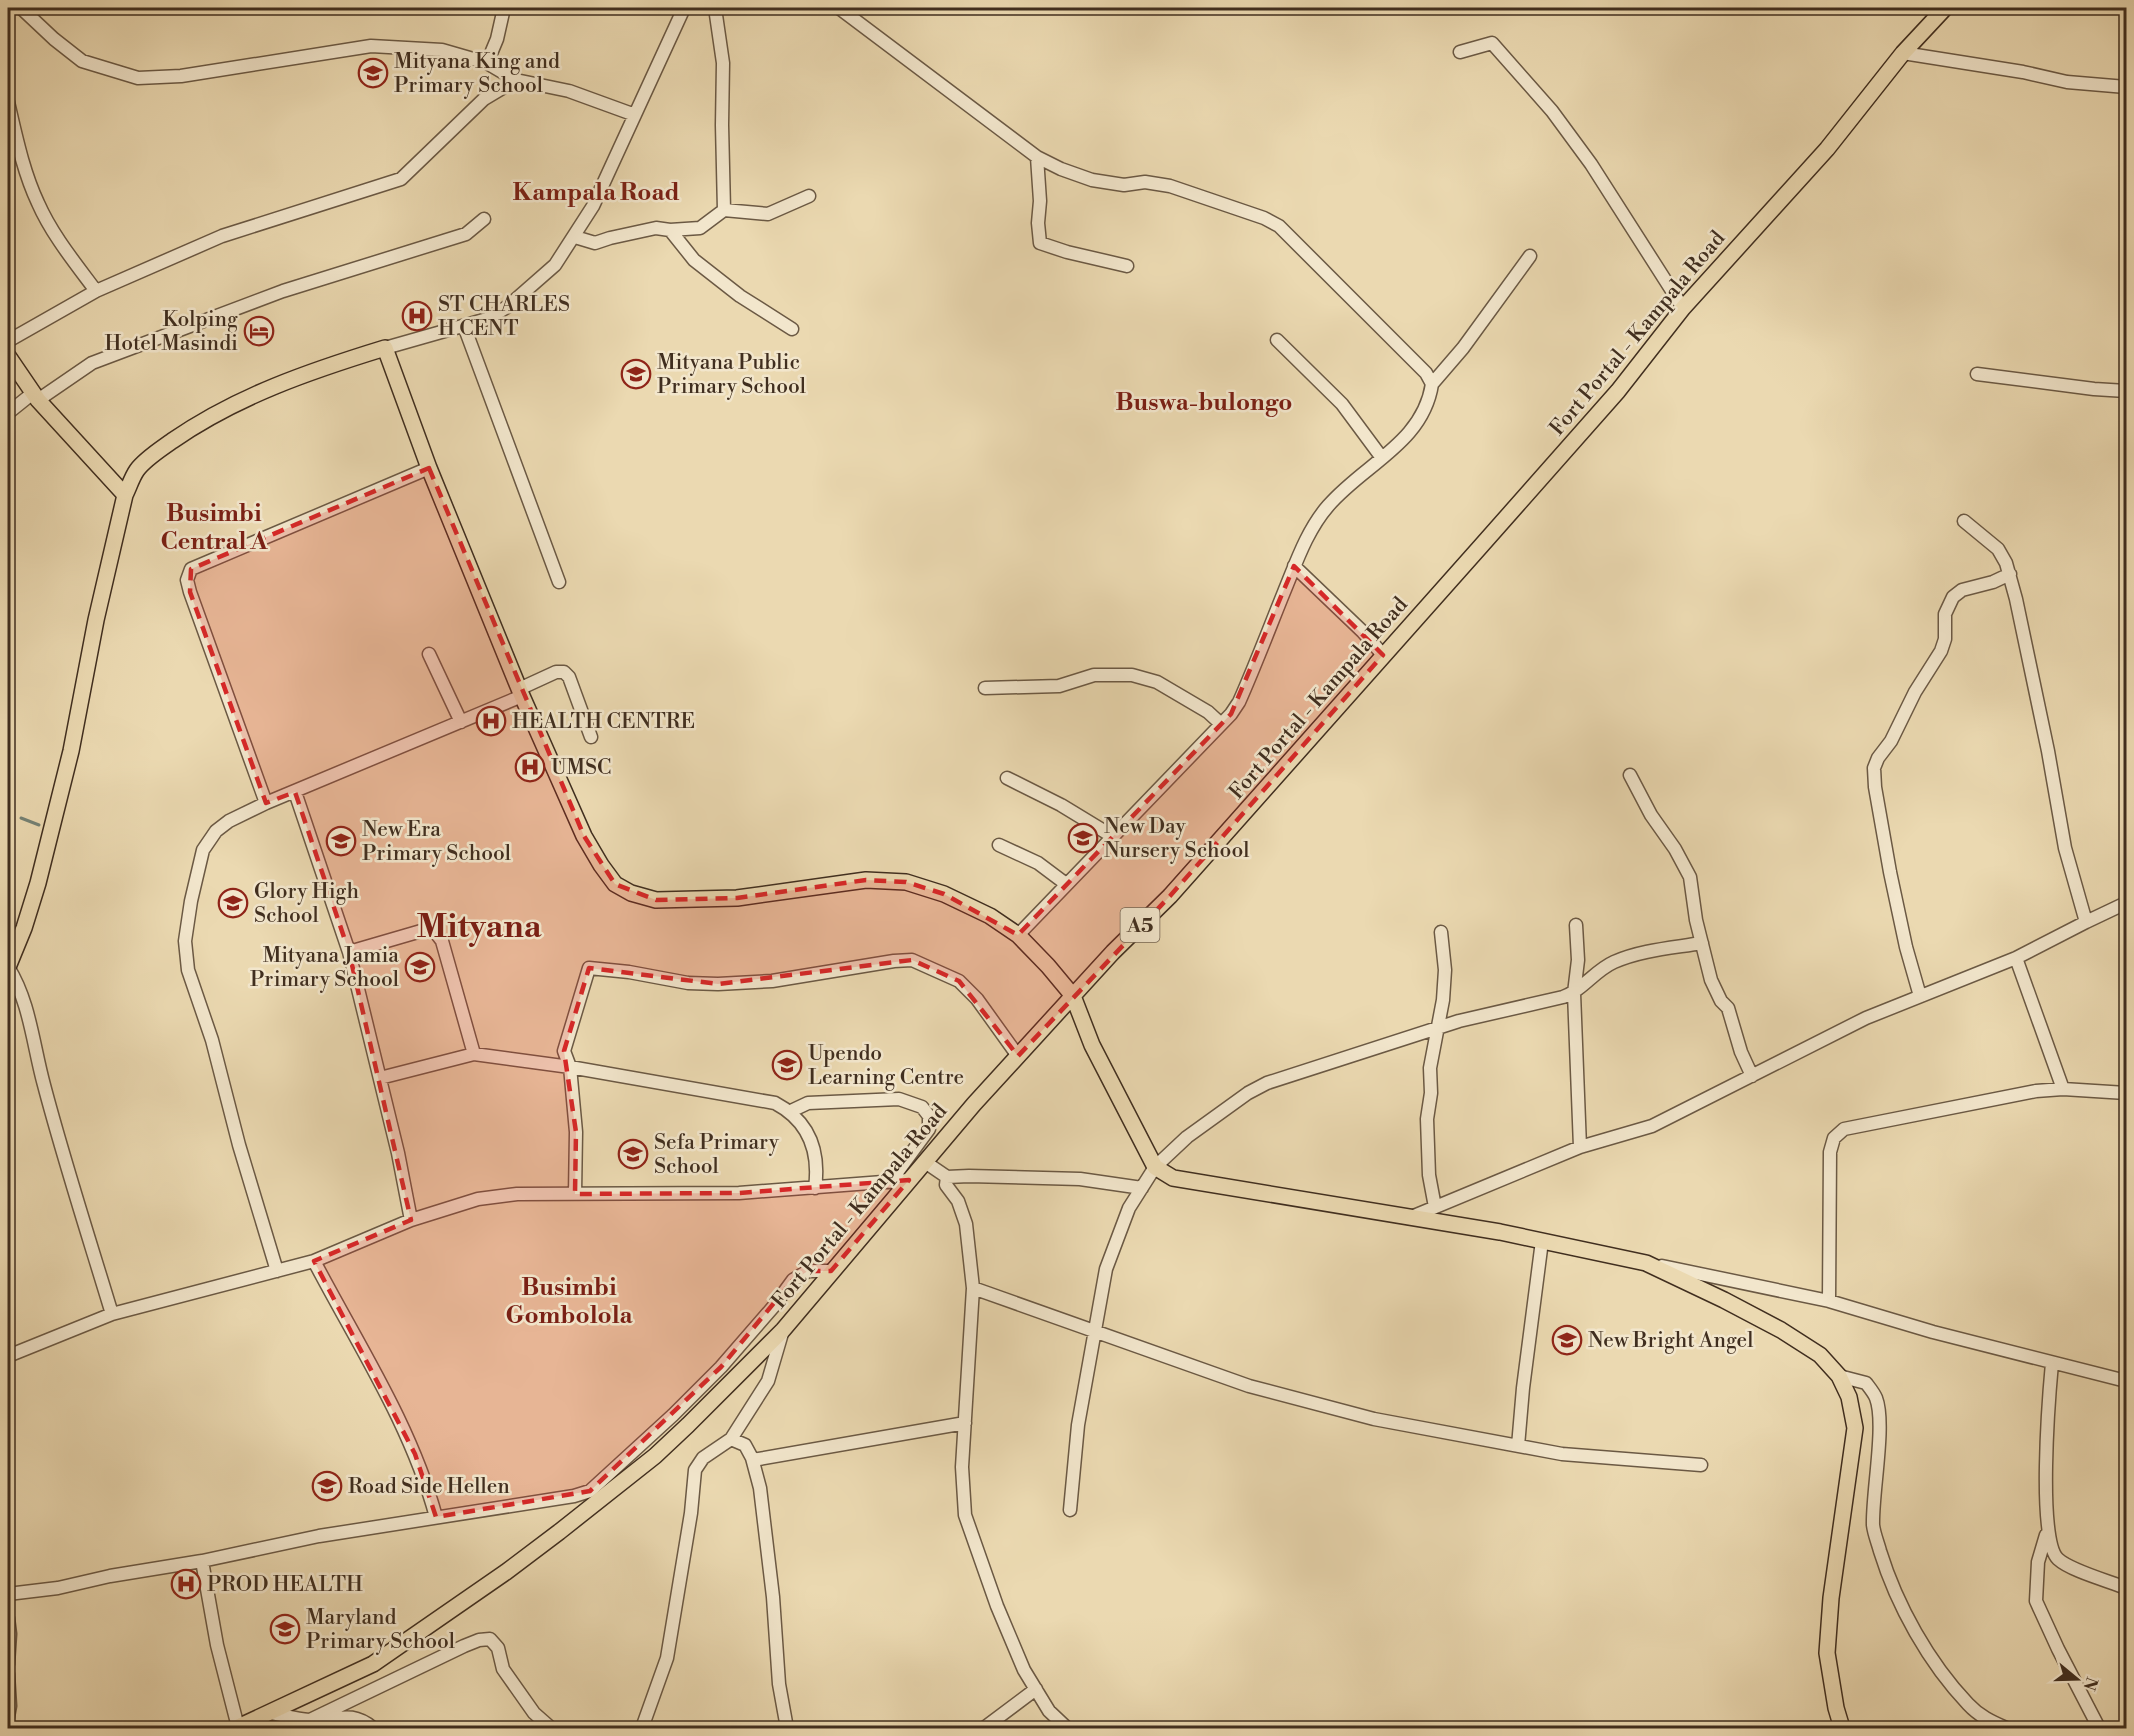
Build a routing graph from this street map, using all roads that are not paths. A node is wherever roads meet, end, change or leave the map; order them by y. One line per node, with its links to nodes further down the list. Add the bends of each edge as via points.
1 (21, 8): 9 (street, via 82,61 138,78 191,75 371,46 442,50)
2 (504, 8): 9 (street)
3 (684, 8): 13 (street)
4 (715, 8): 16 (street, via 723,63)
5 (838, 8): 14 (street)
6 (1944, 8): 8 (main road, Fort Portal - Kampala Road / A5)
7 (1460, 52): 23 (street, via 1492,43 1552,111 1591,164)
8 (1903, 53): 11 (street, via 2067,82); 23 (main road, Fort Portal - Kampala Road / A5, via 1827,149)
9 (487, 63): 10 (street)
10 (516, 80): 13 (street, via 569,91); 22 (street, via 484,99 401,178 222,236)
11 (2127, 87)
12 (8, 102): 22 (street, via 22,160 39,205)
13 (635, 115): 19 (street, via 594,206)
14 (1037, 157): 21 (street, via 1040,243); 31 (street, via 1092,180 1170,186 1279,226)
15 (809, 195): 16 (street, via 768,214)
16 (724, 210): 18 (street, via 700,228)
17 (484, 219): 33 (street, via 466,234 283,291 92,363)
18 (670, 230): 19 (street, via 656,228 595,243); 25 (street, via 694,260)
19 (575, 237): 24 (street, via 555,265 507,307)
20 (1530, 256): 31 (street)
21 (1127, 266)
22 (96, 291): 27 (street)
23 (1683, 308): 43 (main road, Fort Portal - Kampala Road / A5, via 1618,390)
24 (464, 326): 28 (street); 41 (street)
25 (792, 329)
26 (1277, 340): 35 (street, via 1342,404)
27 (8, 341)
28 (385, 348): 36 (main road); 37 (main road, via 245,398 200,422 137,470)
29 (8, 356): 33 (main road)
30 (1977, 374): 32 (street)
31 (1432, 384): 35 (street, via 1424,412 1411,433)
32 (2127, 391)
33 (36, 397): 34 (street); 37 (main road)
34 (8, 413)
35 (1382, 458): 39 (street, via 1327,507)
36 (429, 468): 45 (main road); 52 (street, via 191,569 187,580 190,592)
37 (125, 495): 64 (main road, via 71,752 38,883)
38 (1964, 521): 40 (street, via 1998,549)
39 (1294, 566): 43 (street); 47 (street, via 1239,702)
40 (2010, 574): 57 (street, via 2065,848); 67 (street, via 1962,590 1953,597 1945,614 1941,651 1874,768 1890,872)
41 (559, 582)
42 (429, 654): 46 (street)
43 (1383, 656): 66 (main road, Fort Portal - Kampala Road / A5, via 1178,888)
44 (986, 688): 47 (street, via 1059,686 1094,675 1132,675 1157,682 1209,712)
45 (521, 693): 46 (street); 48 (street, via 556,672 564,672); 60 (main road, via 584,836 615,884 631,893 656,900 737,898 866,880 906,882 944,894 990,916)
46 (461, 722): 51 (street)
47 (1221, 724): 53 (street)
48 (591, 737)
49 (1630, 774): 61 (street, via 1690,877)
50 (1007, 778): 53 (street)
51 (295, 792): 52 (street); 62 (street)
52 (266, 803): 92 (street, via 229,821 216,831 203,850 185,941 188,970 212,1040)
53 (1113, 836): 55 (street)
54 (999, 845): 55 (street, via 1038,863)
55 (1066, 884): 60 (street)
56 (2127, 903): 57 (street)
57 (2086, 921): 63 (street)
58 (1576, 925): 65 (street, via 1578,960)
59 (1441, 932): 68 (street, via 1445,970)
60 (1017, 935): 66 (main road)
61 (1702, 943): 65 (street, via 1614,962); 72 (street, via 1712,980 1728,1008)
62 (349, 952): 69 (street, via 428,929 436,933 442,941); 73 (street)
63 (2016, 958): 67 (street); 74 (street)
64 (8, 967): 96 (street, via 25,1005 44,1084)
65 (1574, 993): 68 (street); 77 (street)
66 (1073, 996): 70 (main road, Fort Portal - Kampala Road / A5); 79 (main road, via 1097,1055)
67 (1920, 996): 72 (street, via 1866,1018)
68 (1439, 1029): 79 (street, via 1267,1083 1187,1137); 86 (street, via 1430,1068 1427,1119 1429,1175)
69 (474, 1054): 71 (street); 73 (street)
70 (1018, 1056): 71 (street, via 977,999 959,981 912,960 894,960 772,981 718,984 589,968 564,1051); 78 (main road, Fort Portal - Kampala Road / A5)
71 (570, 1067): 76 (street, via 775,1102); 85 (street, via 576,1132)
72 (1752, 1076): 77 (street, via 1652,1126)
73 (380, 1078): 88 (street)
74 (2063, 1089): 75 (street); 95 (street, via 1844,1129 1834,1138 1830,1152)
75 (2127, 1093)
76 (791, 1111): 82 (street, via 808,1103 899,1099 922,1107 929,1116 929,1129); 83 (street, via 806,1128 818,1171)
77 (1580, 1147): 86 (street)
78 (925, 1162): 80 (street); 81 (main road, Fort Portal - Kampala Road / A5)
79 (1155, 1167): 84 (street); 87 (main road, via 1173,1179)
80 (947, 1177): 84 (street, via 1080,1179); 94 (street, via 946,1185 958,1201 966,1224)
81 (909, 1180): 82 (street); 93 (main road, Fort Portal - Kampala Road / A5)
82 (890, 1182): 83 (street)
83 (815, 1188): 85 (street, via 739,1193)
84 (1142, 1188): 98 (street, via 1129,1208 1106,1269)
85 (575, 1194): 88 (street, via 497,1195)
86 (1435, 1207): 87 (street)
87 (1408, 1218): 89 (main road)
88 (411, 1220): 90 (street)
89 (1542, 1241): 91 (main road); 105 (street)
90 (314, 1261): 92 (street); 109 (street, via 415,1454)
91 (1646, 1263): 95 (street); 101 (main road, via 1781,1330 1820,1355)
92 (277, 1271): 96 (street)
93 (831, 1271): 97 (main road, Fort Portal - Kampala Road / A5); 109 (street, via 808,1271 793,1280 721,1367 590,1491)
94 (973, 1288): 98 (street); 103 (street)
95 (1829, 1301): 100 (street)
96 (112, 1314): 99 (street)
97 (783, 1330): 104 (street, via 768,1381); 118 (main road, Fort Portal - Kampala Road / A5, via 655,1456 550,1539 374,1664)
98 (1095, 1330): 105 (street, via 1248,1386 1374,1419); 108 (street, via 1078,1425)
99 (8, 1356)
100 (2052, 1363): 102 (street); 110 (street, via 2047,1417)
101 (1839, 1376): 128 (main road, via 1856,1428 1831,1598 1827,1653); 129 (street, via 1866,1383 1876,1398 1879,1425 1873,1528 1905,1615 1969,1706)
102 (2127, 1381)
103 (965, 1424): 106 (street); 117 (street, via 965,1515 997,1606)
104 (731, 1439): 106 (street, via 745,1445); 124 (street, via 703,1458 694,1470 691,1513 667,1658)
105 (1518, 1446): 107 (street, via 1562,1454)
106 (753, 1460): 125 (street, via 765,1524 779,1683)
107 (1701, 1465)
108 (1070, 1510)
109 (436, 1517): 111 (street)
110 (2048, 1528): 112 (street, via 2051,1549 2058,1559); 130 (street, via 2038,1562 2036,1601)
111 (202, 1561): 113 (street); 121 (street)
112 (2127, 1588)
113 (8, 1594)
114 (8, 1618): 115 (street)
115 (8, 1664)
116 (8, 1674): 119 (street)
117 (1036, 1689): 126 (street); 127 (street, via 1049,1711)
118 (271, 1713): 120 (street); 121 (main road, Fort Portal - Kampala Road / A5)
119 (8, 1717)
120 (310, 1720): 122 (street, via 353,1717); 123 (street, via 464,1646 489,1639 498,1648 503,1669 534,1713)
121 (237, 1728)
122 (373, 1728)
123 (551, 1728)
124 (642, 1728)
125 (787, 1728)
126 (984, 1728)
127 (1067, 1728)
128 (1842, 1728)
129 (2006, 1728)
130 (2099, 1728)

